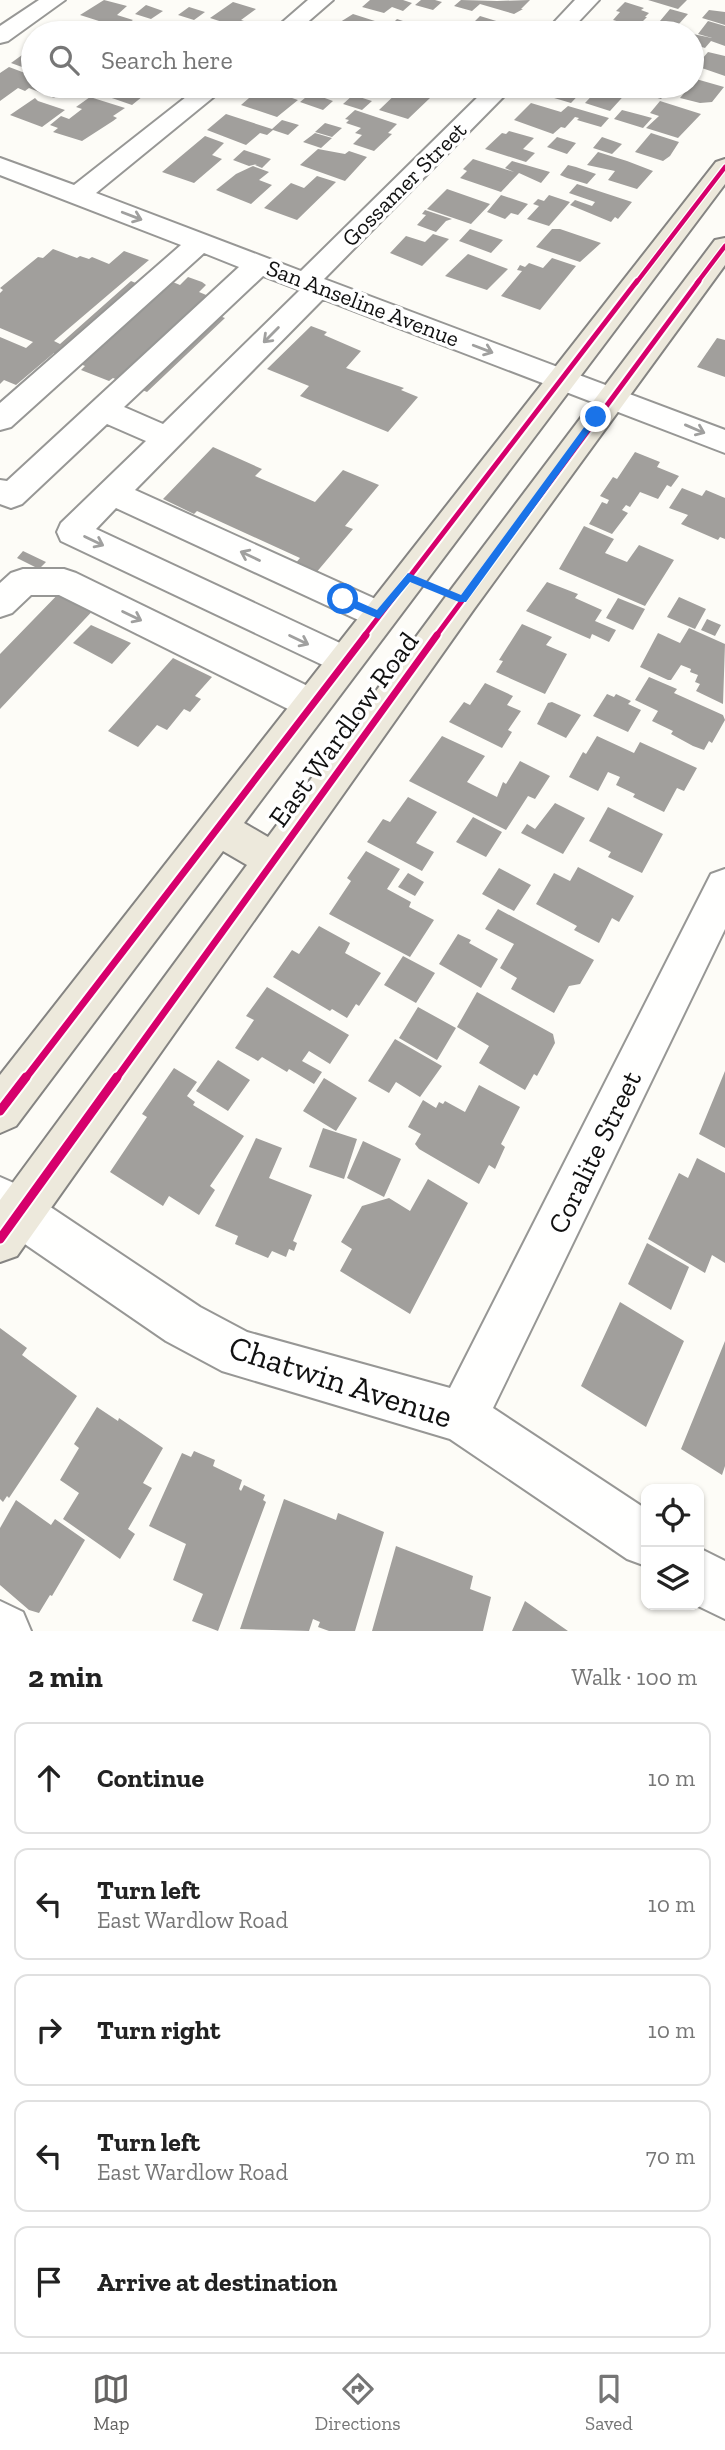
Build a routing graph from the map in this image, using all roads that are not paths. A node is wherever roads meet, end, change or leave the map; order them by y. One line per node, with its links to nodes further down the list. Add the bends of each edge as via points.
1 (54, 0): 4 (street)
2 (322, 0): 5 (street)
3 (588, 0): 6 (street)
4 (22, 21)
5 (296, 21)
6 (567, 21)
7 (21, 22): 8 (street)
8 (0, 36)
9 (200, 98): 14 (street)
10 (490, 98): 18 (street, Gossamer Street)
11 (0, 143): 14 (street, San Anseline Avenue)
12 (0, 166): 14 (street, San Anseline Avenue)
13 (725, 167): 19 (main road, East Wardlow Road)
14 (88, 187): 15 (street, San Anseline Avenue, one-way to 15); 18 (street, San Anseline Avenue)
15 (200, 242): 17 (street, San Anseline Avenue); 23 (street)
16 (725, 246): 20 (main road, East Wardlow Road)
17 (259, 264): 18 (street, San Anseline Avenue); 21 (street)
18 (316, 278): 19 (street, San Anseline Avenue); 24 (street, Gossamer Street, one-way to 24)
19 (568, 369): 20 (street, San Anseline Avenue); 28 (main road, East Wardlow Road)
20 (618, 388): 22 (street, San Anseline Avenue); 25 (street, San Anseline Avenue, one-way to 25); 30 (main road, East Wardlow Road)
21 (103, 410): 24 (street); 26 (street, via 11,496)
22 (725, 416)
23 (0, 420)
24 (169, 439): 27 (street, Gossamer Street)
25 (725, 442)
26 (0, 491)
27 (112, 493): 31 (street, one-way to 27); 32 (street, Gossamer Street, one-way to 32, via 73,531)
28 (408, 577): 30 (main road); 31 (main road, East Wardlow Road)
29 (11, 593): 33 (street, one-way to 33, via 64,582)
30 (463, 600): 35 (main road, East Wardlow Road)
31 (379, 615): 32 (main road, East Wardlow Road)
32 (344, 661): 33 (main road, East Wardlow Road)
33 (311, 704): 34 (main road, East Wardlow Road)
34 (217, 828): 35 (main road); 37 (main road, East Wardlow Road)
35 (274, 860): 38 (main road, East Wardlow Road)
36 (725, 887): 39 (street, Coralite Street)
37 (0, 1111)
38 (6, 1217): 39 (street, Chatwin Avenue, via 239,1354)
39 (462, 1417): 40 (street, Chatwin Avenue)
40 (641, 1537)
41 (704, 1578): 42 (street)
42 (725, 1592)
43 (0, 1628): 44 (street)
44 (4, 1631)

